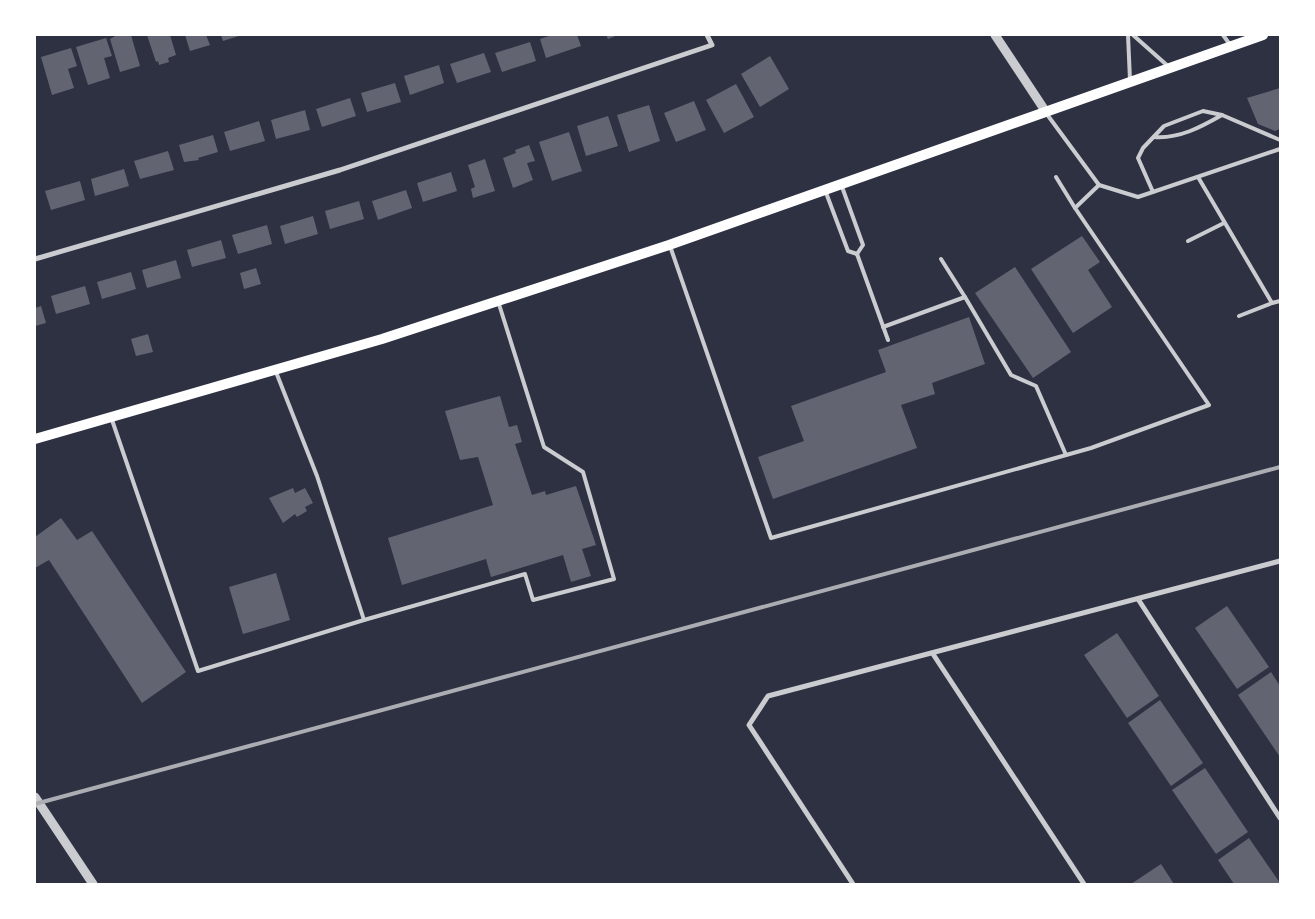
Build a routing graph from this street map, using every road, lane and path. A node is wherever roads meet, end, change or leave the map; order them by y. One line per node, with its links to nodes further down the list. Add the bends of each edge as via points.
1 (707, 35): 26 (street, via 712,45 386,154)
2 (995, 35): 10 (street)
3 (1128, 35): 9 (lane)
4 (1133, 35): 8 (lane)
5 (1223, 35): 7 (lane)
6 (1263, 35): 7 (main road)
7 (1231, 46): 8 (main road)
8 (1171, 68): 9 (main road)
9 (1130, 82): 10 (main road)
10 (1046, 112): 17 (main road); 18 (lane)
11 (1222, 115): 12 (lane, via 1171,138); 12 (lane, via 1203,111 1164,126); 13 (lane)
12 (1154, 137): 20 (lane, via 1138,158)
13 (1280, 140)
14 (1280, 149): 16 (lane)
15 (1056, 177): 21 (lane)
16 (1198, 177): 20 (lane); 22 (lane)
17 (841, 184): 19 (main road); 25 (lane, via 863,245)
18 (1099, 185): 20 (lane, via 1138,197); 21 (lane)
19 (825, 190): 24 (main road); 25 (lane, via 848,251)
20 (1154, 192)
21 (1075, 208): 38 (lane, via 1209,405)
22 (1224, 223): 23 (lane); 31 (lane)
23 (1188, 241)
24 (669, 245): 29 (main road); 38 (lane, via 771,538)
25 (857, 254): 33 (lane)
26 (35, 259)
27 (941, 259): 28 (lane)
28 (965, 297): 33 (lane); 38 (lane, via 1011,375 1036,386)
29 (498, 301): 35 (main road, via 382,340); 41 (lane, via 544,447 584,472 614,579 533,600 526,574)
30 (1280, 301): 31 (lane)
31 (1272, 303): 32 (lane)
32 (1239, 316)
33 (883, 327): 34 (lane)
34 (888, 340)
35 (276, 370): 36 (main road); 41 (lane, via 317,476)
36 (111, 417): 37 (main road); 41 (lane, via 198,671)
37 (35, 440)
38 (1066, 455)
39 (1280, 560): 40 (street)
40 (1138, 599): 42 (street); 44 (street)
41 (364, 620)
42 (933, 654): 46 (street, via 768,696 749,725); 47 (street)
43 (35, 797): 45 (street)
44 (1280, 818)
45 (93, 884)
46 (853, 884)
47 (1084, 884)

